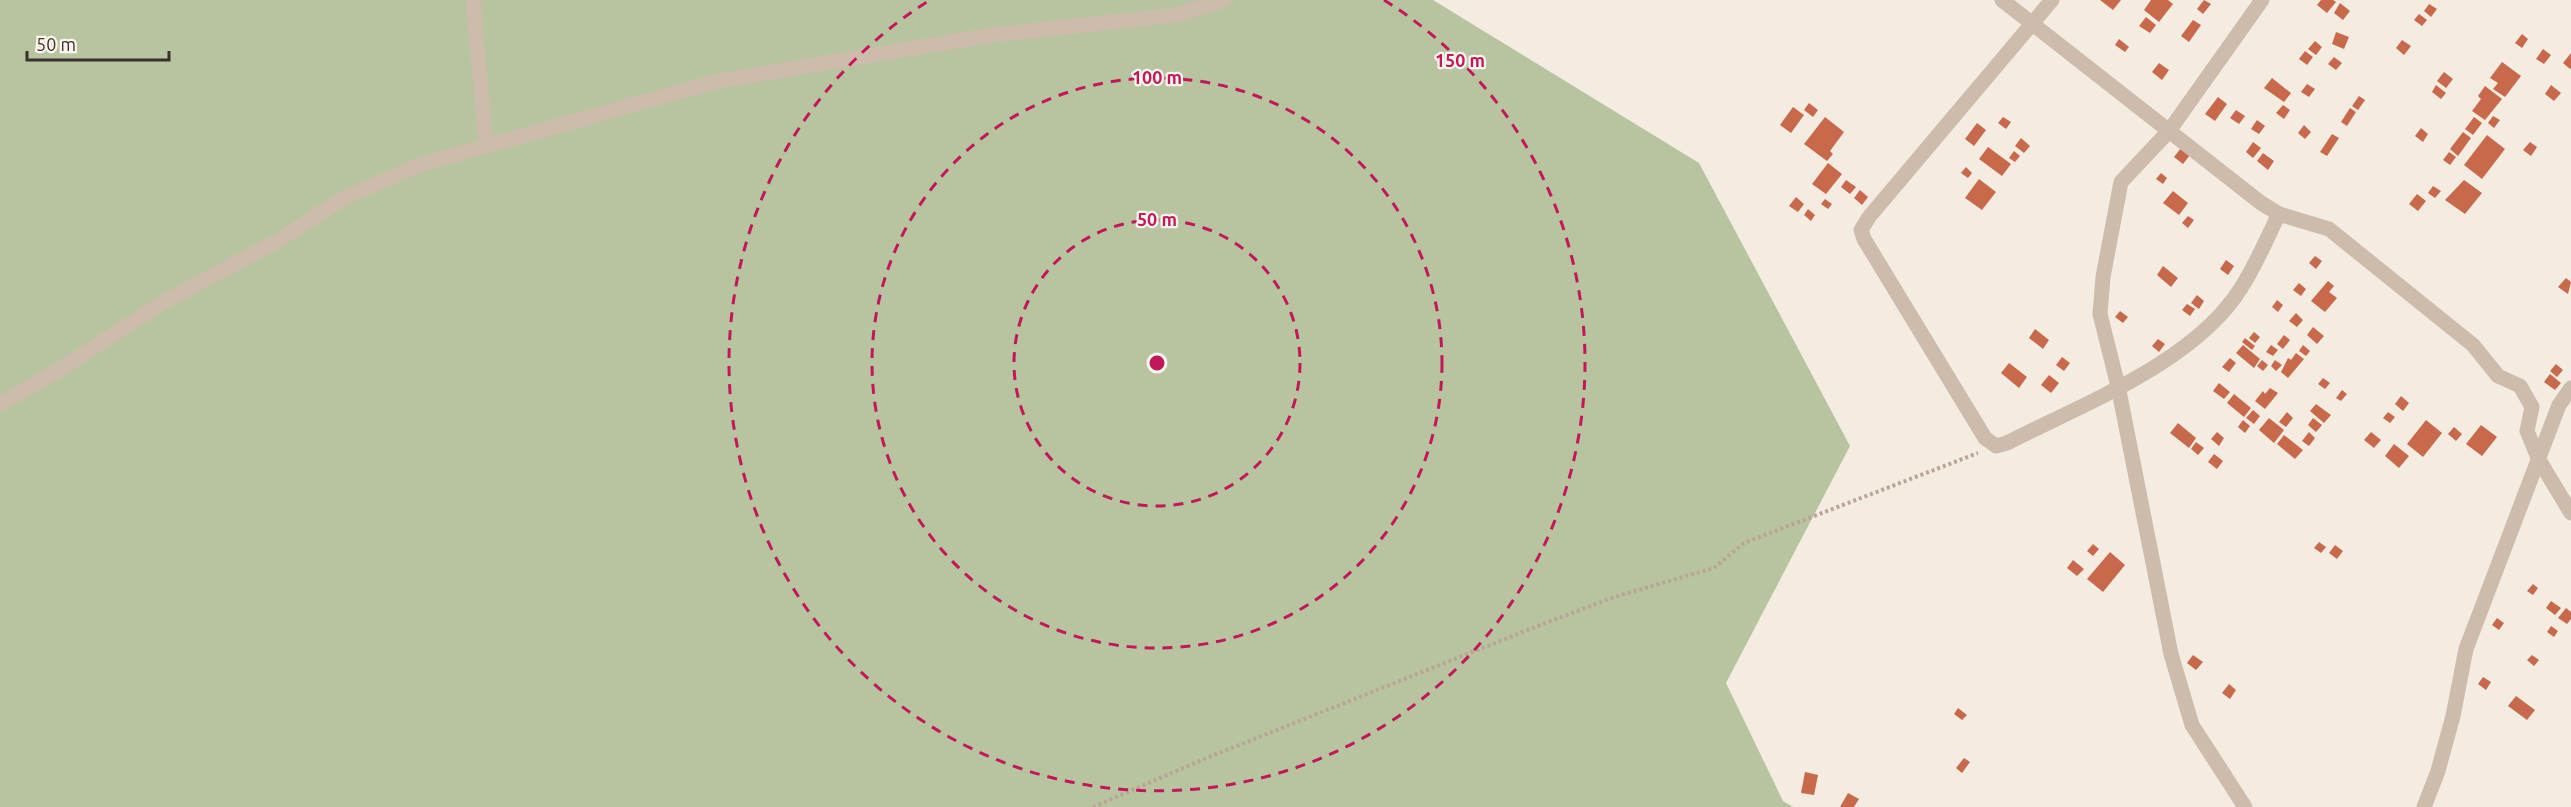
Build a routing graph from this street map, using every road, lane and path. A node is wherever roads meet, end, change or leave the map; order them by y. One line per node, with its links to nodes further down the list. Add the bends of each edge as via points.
1 (473, 0): 8 (street)
2 (1224, 0): 8 (street, via 1176,15 992,35 718,81)
3 (2002, 0): 6 (street)
4 (2052, 0): 6 (street)
5 (2262, 0): 7 (street)
6 (2030, 24): 7 (street); 13 (street, via 1862,230 1985,438)
7 (2169, 131): 9 (street); 10 (street, via 2121,182 2100,314)
8 (486, 145): 12 (street, via 422,164 342,199 281,239 162,303)
9 (2279, 214): 10 (street, via 2241,288 2222,312 2175,356); 14 (street, via 2329,229 2473,345 2498,376 2520,386 2532,407 2527,431)
10 (2118, 386): 13 (street); 17 (street, via 2169,643 2192,725)
11 (2571, 388): 14 (street, via 2559,405)
12 (0, 404)
13 (1996, 446): 16 (path, via 1744,543 1714,568 1614,597 1541,625)
14 (2539, 460): 15 (street); 18 (street, via 2466,649 2453,716)
15 (2571, 513)
16 (1093, 807)
17 (2245, 807)
18 (2424, 807)

